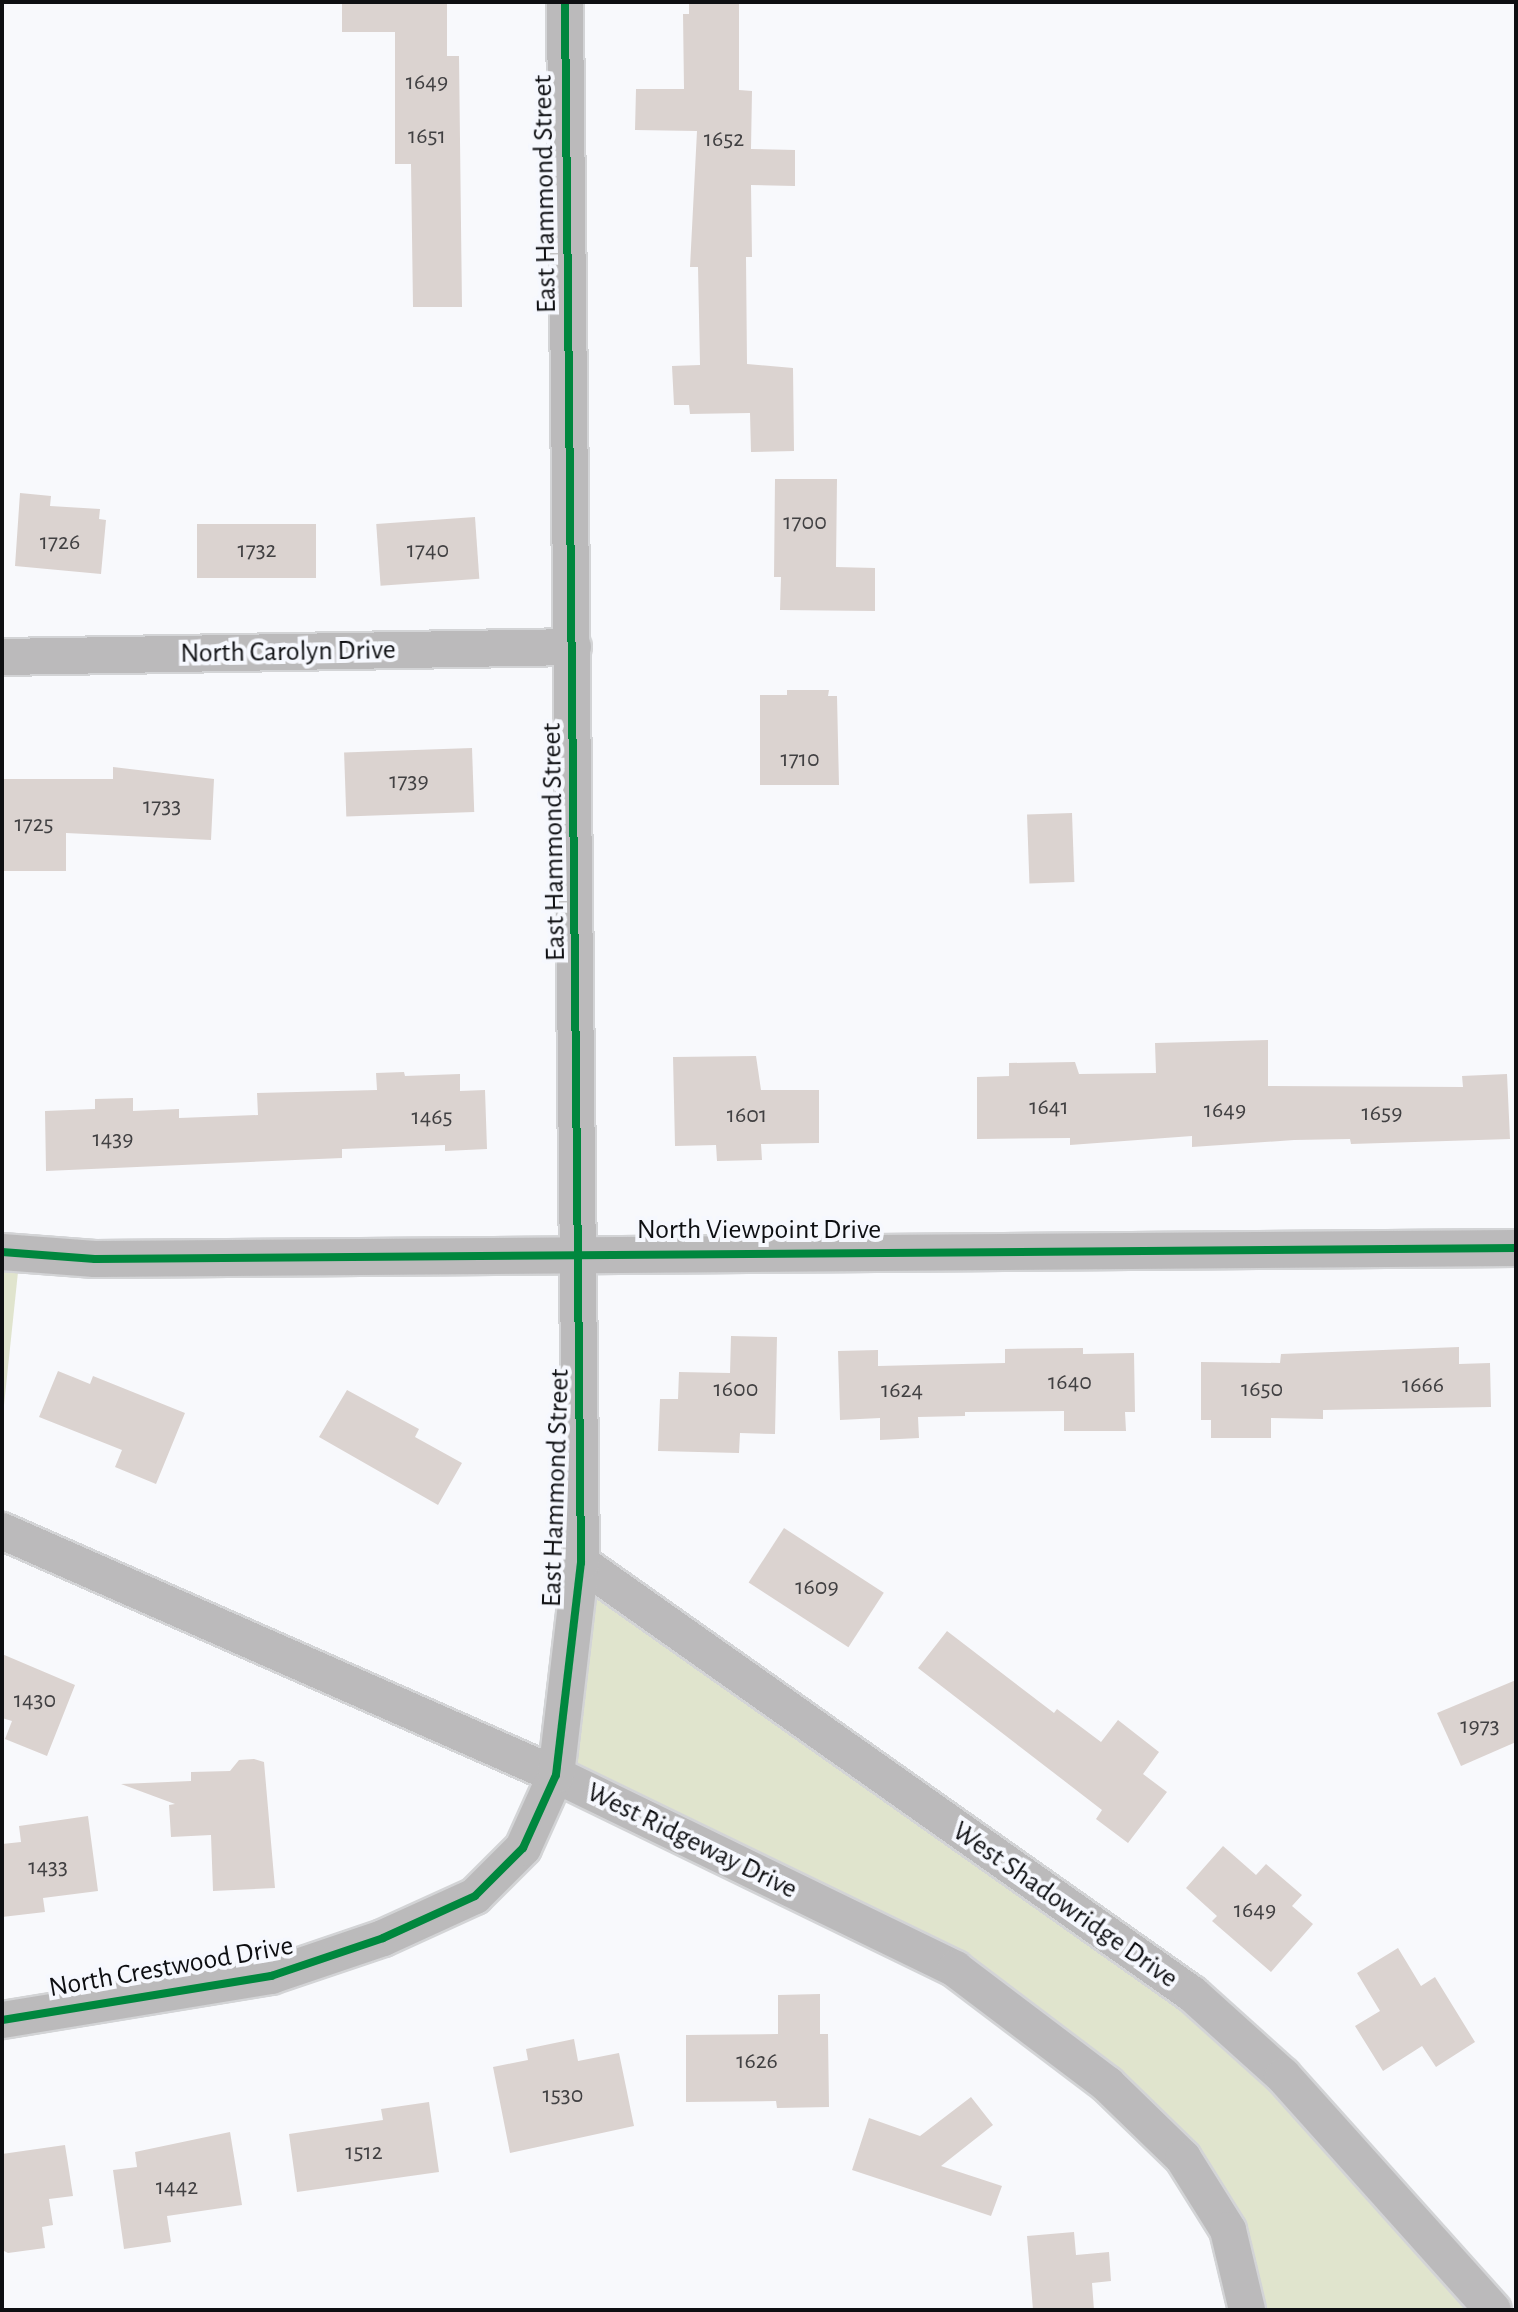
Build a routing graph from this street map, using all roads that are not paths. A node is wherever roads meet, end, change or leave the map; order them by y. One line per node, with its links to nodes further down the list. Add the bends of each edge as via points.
1 (565, 2): 2 (street, East Hammond Street)
2 (573, 647): 3 (street, North Carolyn Drive); 6 (street, East Hammond Street)
3 (2, 657)
4 (1516, 1248): 6 (street, North Viewpoint Drive)
5 (2, 1252): 6 (street, North Viewpoint Drive, via 95,1259)
6 (581, 1253): 8 (street, East Hammond Street)
7 (2, 1531): 9 (street, West Ridgeway Drive)
8 (581, 1563): 9 (street, East Hammond Street); 12 (street, West Shadowridge Drive, via 1192,1994 1283,2076)
9 (556, 1775): 10 (street, North Crestwood Drive, via 523,1848 475,1896 383,1938 271,1976); 11 (street, West Ridgeway Drive, via 955,1969 1107,2084 1183,2158 1228,2230)
10 (2, 2020)
11 (1247, 2310)
12 (1493, 2310)

